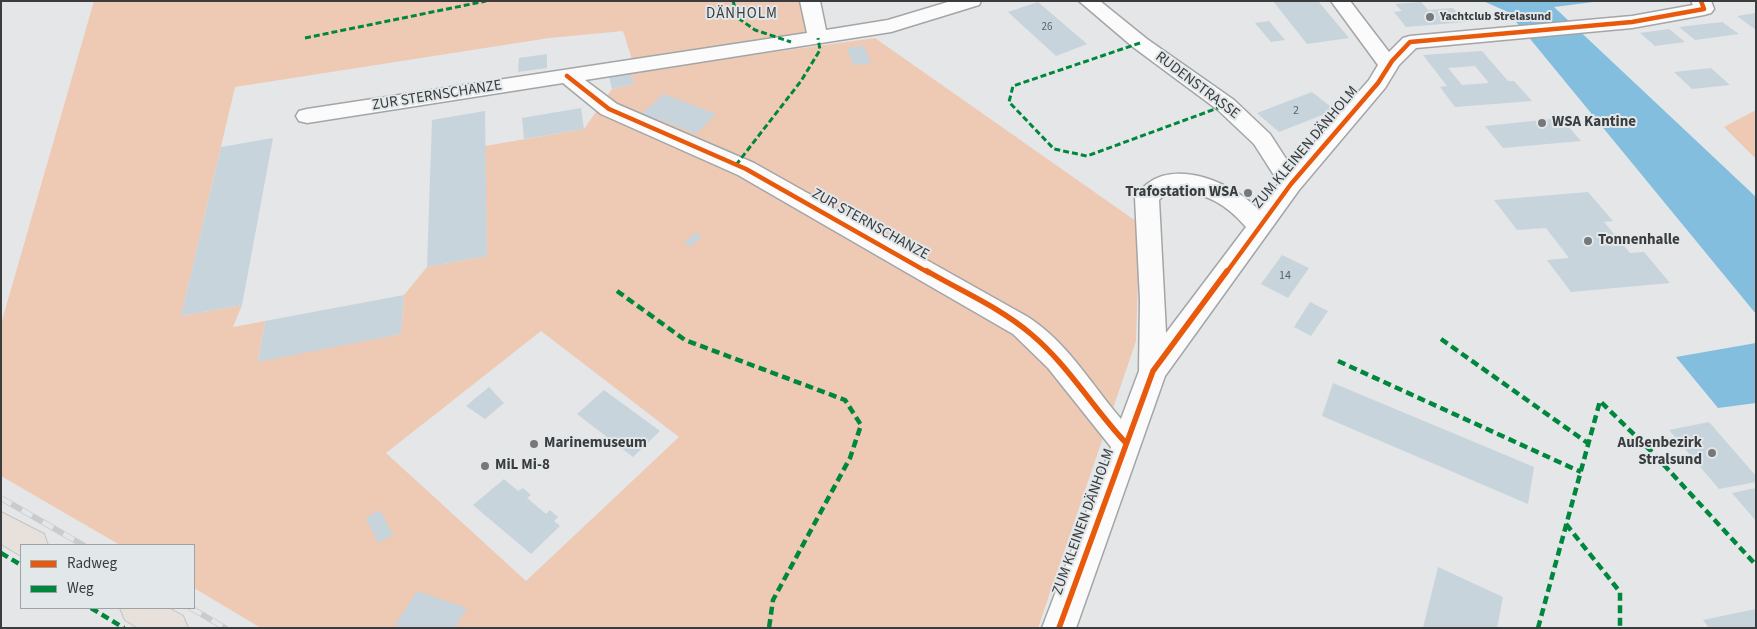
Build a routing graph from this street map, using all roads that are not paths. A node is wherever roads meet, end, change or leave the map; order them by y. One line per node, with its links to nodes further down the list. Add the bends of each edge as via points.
1 (810, 1): 6 (street)
2 (972, 1): 6 (street, ZUR STERNSCHANZE, via 891,26)
3 (1088, 1): 10 (street, RUDENSTRASSE, via 1226,105 1262,139)
4 (1340, 1): 7 (street)
5 (1701, 1): 7 (street, ZUM KLEINEN DÄNHOLM, via 1704,9 1632,22 1410,42)
6 (818, 38): 8 (street, ZUR STERNSCHANZE)
7 (1388, 64): 10 (street, ZUM KLEINEN DÄNHOLM, via 1378,83)
8 (567, 76): 9 (street, ZUR STERNSCHANZE); 13 (street, ZUR STERNSCHANZE, via 609,109 746,169 1004,315 1032,334 1062,365 1107,424)
9 (307, 116)
10 (1291, 184): 11 (street, ZUM KLEINEN DÄNHOLM)
11 (1259, 225): 12 (street, ZUM KLEINEN DÄNHOLM); 12 (street, ZUM KLEINEN DÄNHOLM, via 1239,204 1209,187 1177,182 1159,186 1147,198 1154,300)
12 (1154, 371): 13 (street, ZUM KLEINEN DÄNHOLM)
13 (1126, 443): 18 (street, ZUM KLEINEN DÄNHOLM)
14 (1, 527): 15 (main road)
15 (30, 544)
16 (139, 609): 17 (main road)
17 (170, 628)
18 (1059, 628)

